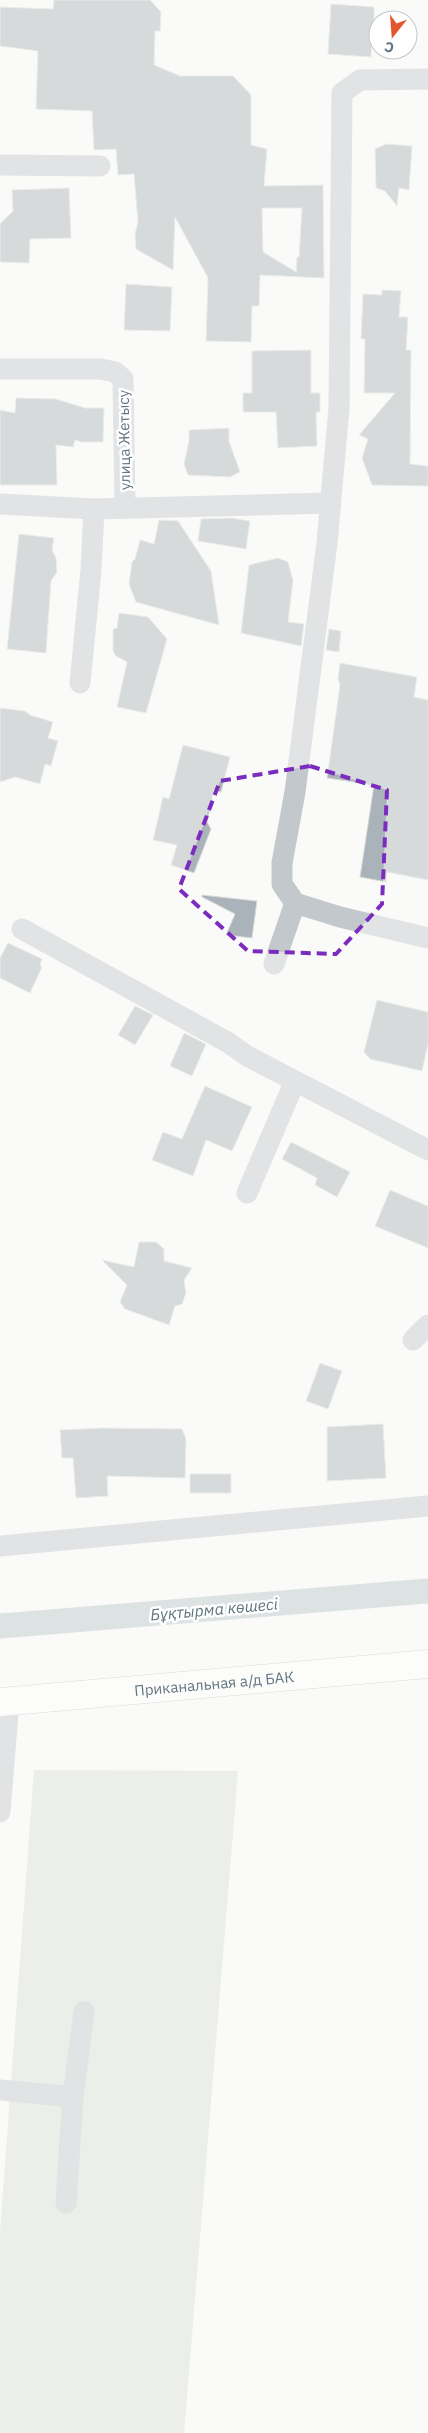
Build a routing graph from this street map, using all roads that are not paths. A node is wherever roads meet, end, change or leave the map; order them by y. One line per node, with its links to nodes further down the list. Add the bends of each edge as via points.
1 (428, 79): 5 (street, via 360,80 342,93 338,408)
2 (0, 165): 3 (street)
3 (100, 166)
4 (0, 369): 7 (street, улица Жетысу, via 101,369 115,372 123,379)
5 (330, 503): 7 (street); 10 (street, via 295,792 282,863 282,884)
6 (0, 504): 8 (street)
7 (125, 508): 8 (street)
8 (94, 509): 9 (street)
9 (80, 683)
10 (295, 903): 12 (street); 13 (street)
11 (22, 929): 14 (street)
12 (428, 938)
13 (274, 964)
14 (295, 1081): 15 (street); 16 (street)
15 (428, 1150)
16 (247, 1194)
17 (428, 1325): 18 (street)
18 (413, 1340)
19 (428, 1506): 20 (street)
20 (0, 1546)
21 (428, 1664): 22 (main road, Приканальная а/д БАК)
22 (4, 1701): 23 (street)
23 (0, 1812)
24 (84, 2012): 26 (street)
25 (0, 2090): 26 (street)
26 (73, 2097): 27 (street)
27 (66, 2203)

